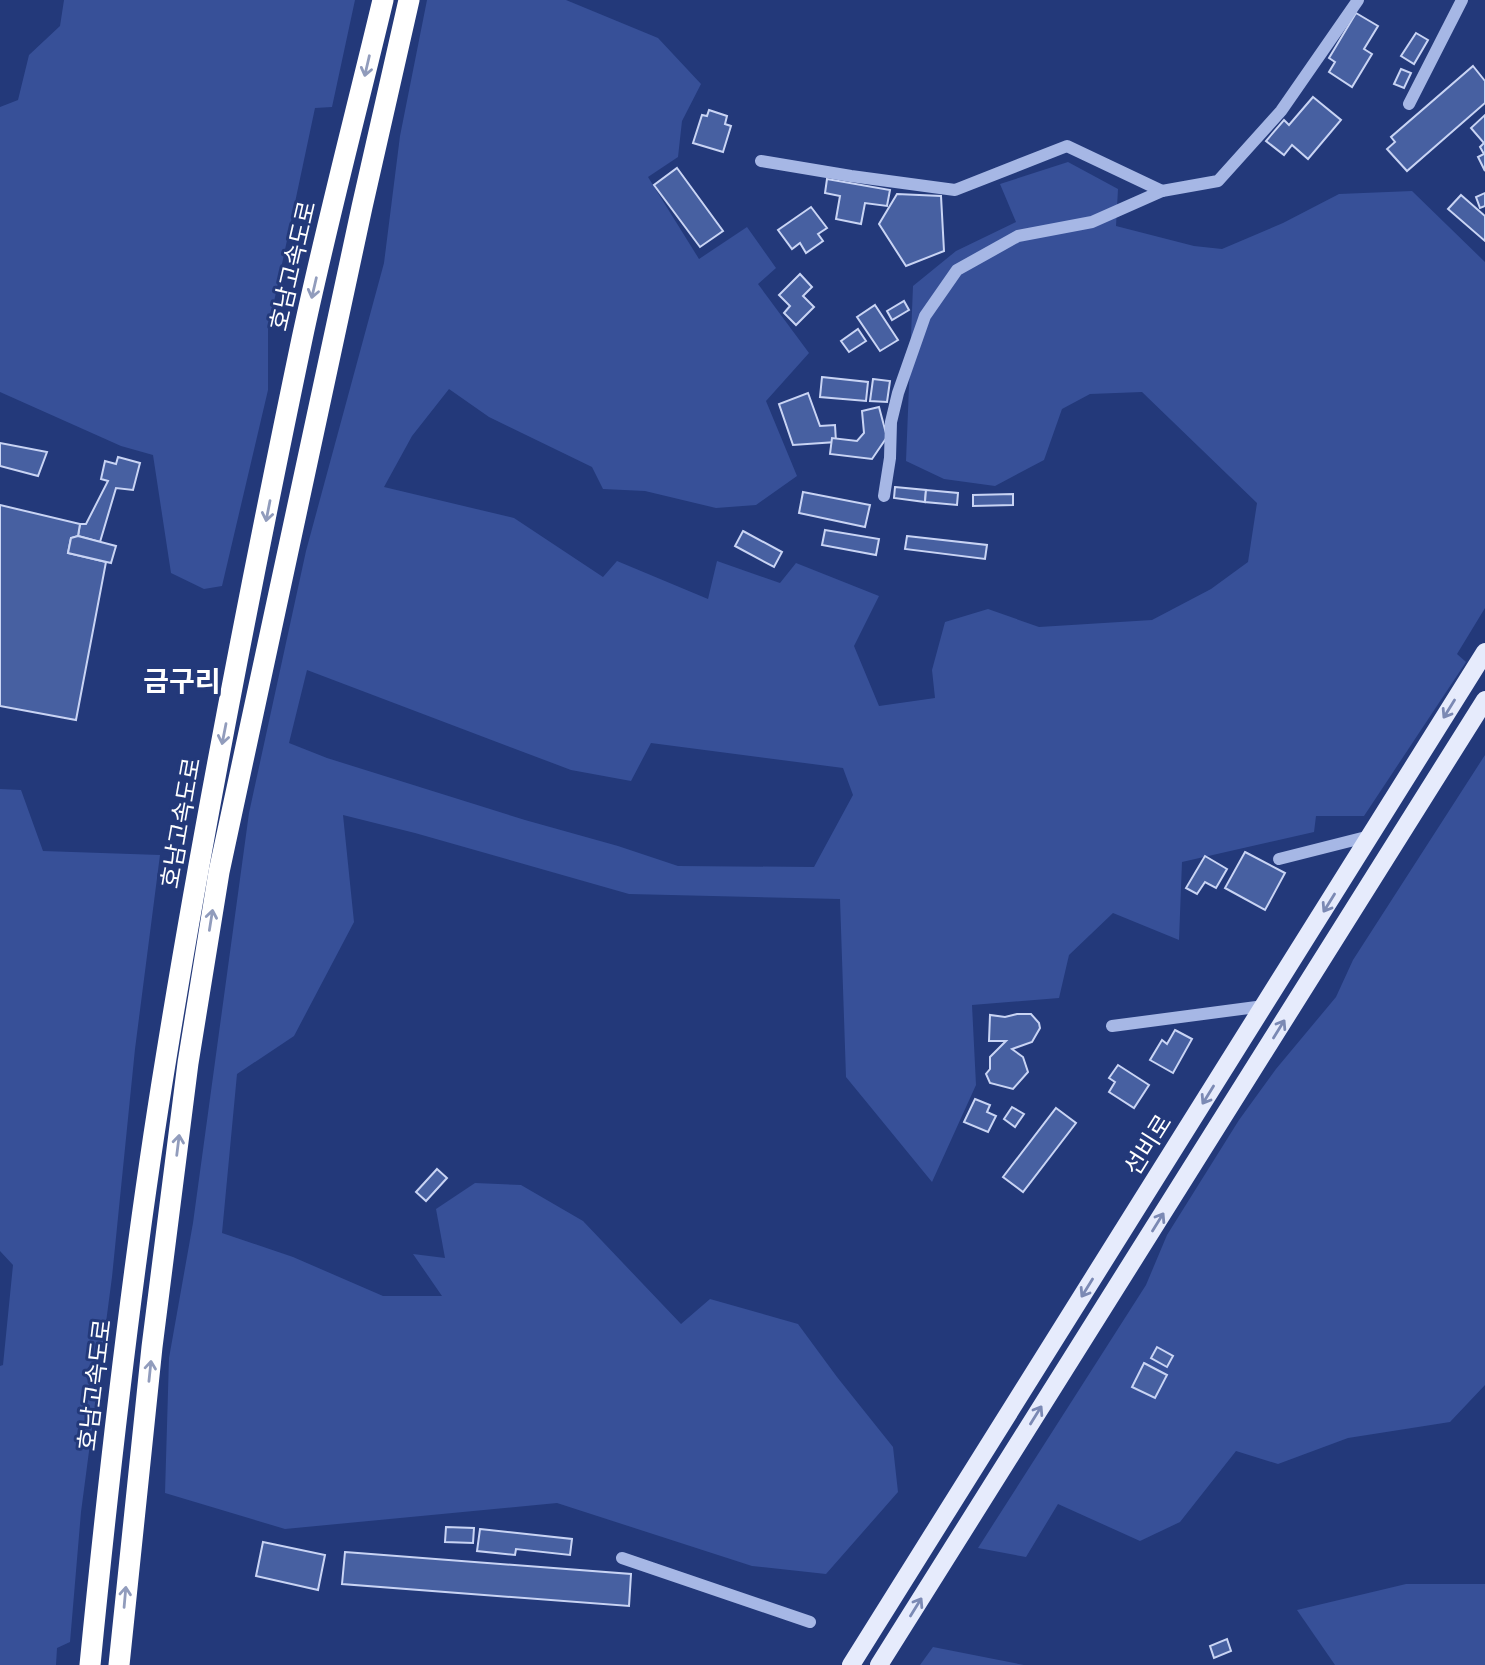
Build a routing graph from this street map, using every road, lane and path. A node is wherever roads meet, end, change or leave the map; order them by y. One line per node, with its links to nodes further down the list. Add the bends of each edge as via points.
1 (383, 0): 17 (highway, 호남고속도로, one-way to 17, via 303,336 210,806 132,1293)
2 (409, 0): 18 (highway, 호남고속도로, one-way to 2, via 186,1077 219,872)
3 (1358, 0): 7 (street, via 1281,111 1218,181)
4 (1462, 0): 5 (street)
5 (1409, 104)
6 (761, 161): 7 (street, via 955,190 1067,146)
7 (1162, 191): 8 (street, via 1092,222 1018,236 957,270 925,316 898,393)
8 (884, 496)
9 (1485, 652): 11 (main road, 선비로, one-way to 11)
10 (1485, 700): 20 (main road, 선비로, one-way to 10)
11 (1370, 836): 12 (street); 13 (main road, 선비로, one-way to 13)
12 (1279, 859)
13 (1264, 1006): 14 (street); 19 (main road, 선비로, one-way to 19)
14 (1112, 1026)
15 (622, 1558): 16 (street)
16 (810, 1622)
17 (90, 1665)
18 (119, 1665)
19 (851, 1665)
20 (879, 1665)

